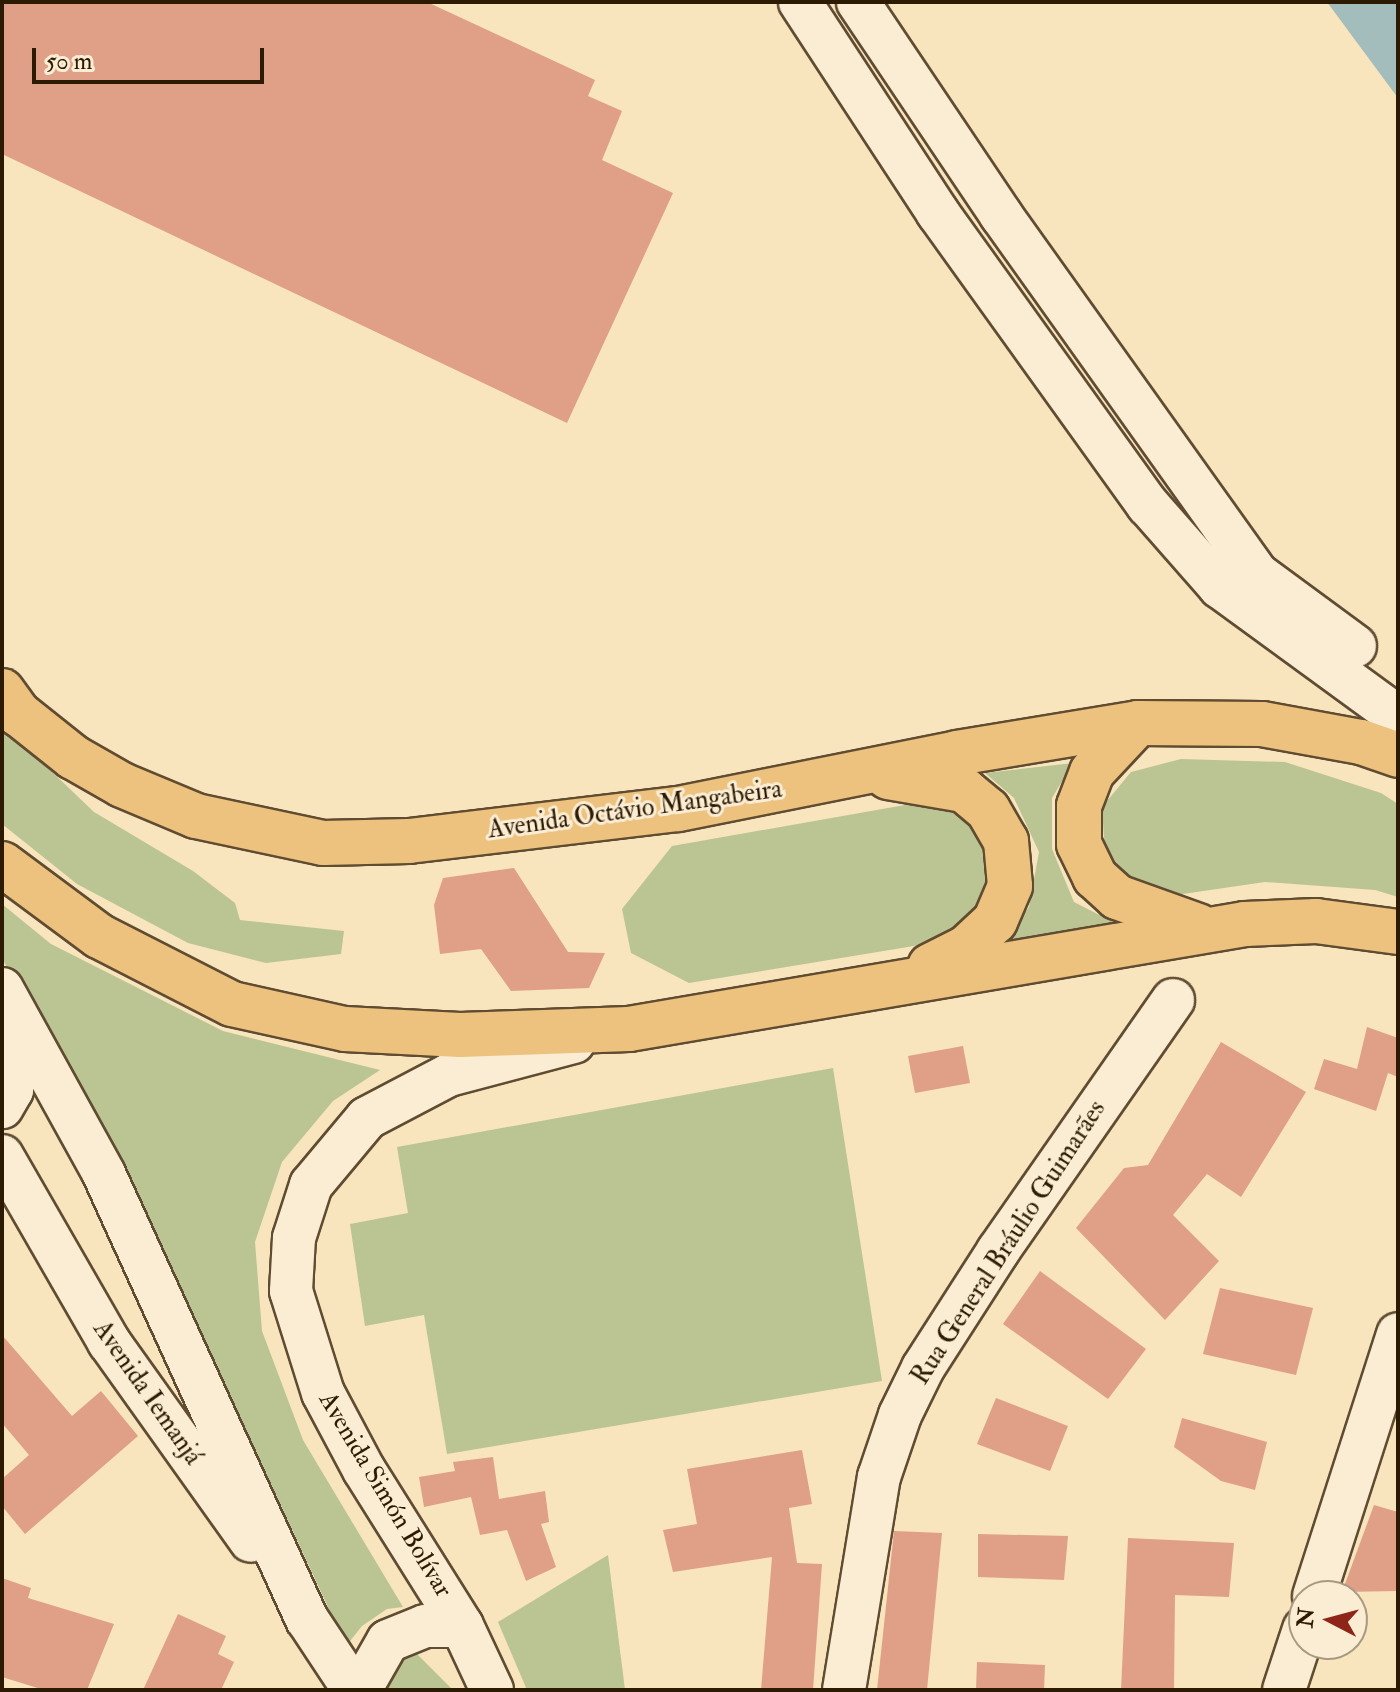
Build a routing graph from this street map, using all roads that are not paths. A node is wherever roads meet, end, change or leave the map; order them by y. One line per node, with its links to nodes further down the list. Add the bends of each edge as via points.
1 (800, 2): 5 (street, via 938,213 1148,505 1220,587)
2 (858, 2): 3 (street, via 1001,215 1256,573)
3 (1355, 646)
4 (2, 691): 8 (main road, Avenida Octávio Mangabeira, via 19,714 73,757 122,785 196,816 323,843 409,841 678,809)
5 (1398, 717)
6 (1138, 723): 7 (main road, Avenida Octávio Mangabeira, via 1262,724 1361,742); 8 (main road, Avenida Octávio Mangabeira); 10 (main road, via 1092,772 1079,806 1079,844 1095,877 1117,897)
7 (1398, 755)
8 (862, 773): 12 (main road, via 964,790 988,810 1006,841 1010,886 995,921 966,948)
9 (2, 864): 15 (main road, via 99,936 232,1004 284,1019 345,1029 460,1035)
10 (1206, 928): 11 (main road, via 1316,921); 12 (main road)
11 (1398, 932)
12 (907, 979): 15 (main road)
13 (2, 989): 21 (street, via 104,1174)
14 (1173, 1000): 27 (street, Rua General Bráulio Guimarães, via 998,1251 923,1368 900,1415 879,1477)
15 (629, 1029): 22 (street, Avenida Simón Bolívar, via 478,1066 408,1093 346,1138 311,1185 300,1213 291,1291 308,1356 339,1428)
16 (2, 1031): 17 (street, via 13,1072 12,1090)
17 (2, 1107)
18 (2, 1156): 21 (street, Avenida Iemanjá, via 109,1342)
19 (1398, 1334): 20 (street)
20 (1319, 1580)
21 (307, 1619): 24 (street)
22 (462, 1626): 25 (street, via 425,1626 388,1641); 26 (street, Avenida Simón Bolívar)
23 (1294, 1660): 28 (street)
24 (354, 1690)
25 (360, 1690)
26 (492, 1690)
27 (844, 1690)
28 (1284, 1690)

